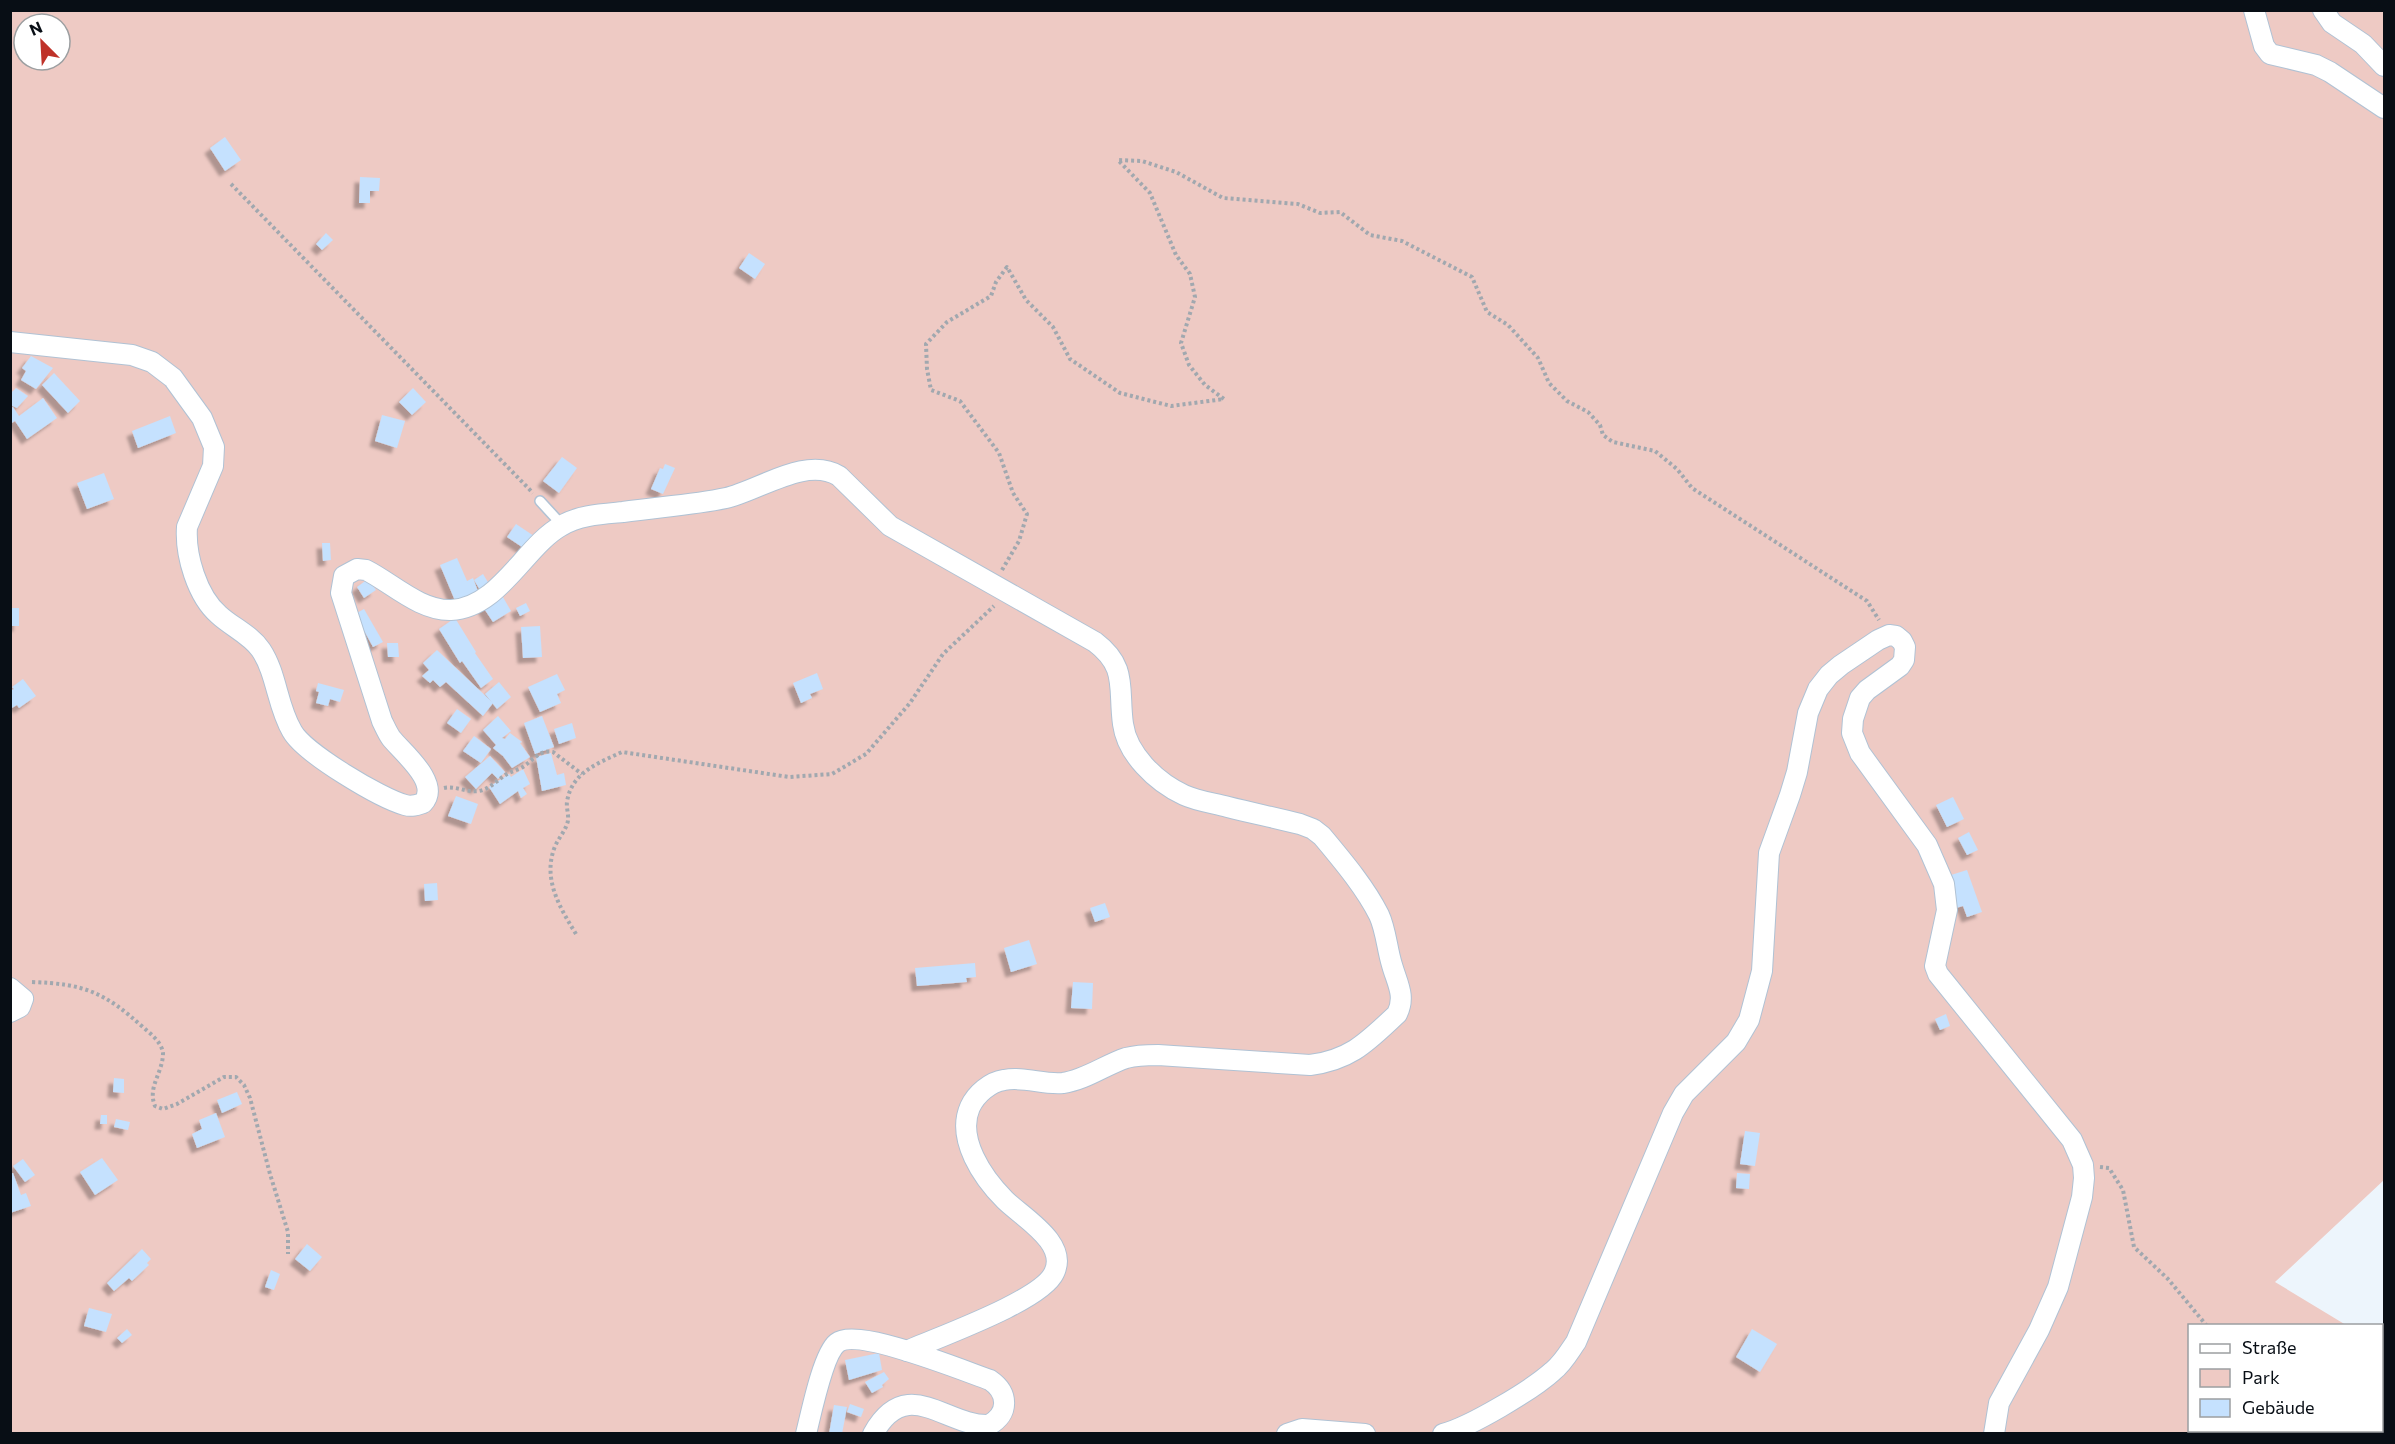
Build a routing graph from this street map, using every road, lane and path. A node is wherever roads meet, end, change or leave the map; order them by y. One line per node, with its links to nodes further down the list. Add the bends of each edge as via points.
1 (2254, 10): 4 (street, via 2270,54 2316,65)
2 (2323, 10): 3 (street, via 2332,23 2363,44)
3 (2385, 66)
4 (2385, 108)
5 (231, 184): 7 (path)
6 (10, 342): 12 (street, via 132,355 152,362 173,378 202,418 214,447 213,466 191,514 186,538 195,576 209,605 262,652 290,729 315,755 406,805 423,803)
7 (540, 501): 8 (lane)
8 (562, 525): 9 (street, via 595,515 725,498 806,470 822,470 848,483 890,526); 12 (street, via 543,539 499,587 458,609 442,609 414,599 366,570 344,576 341,593 382,721 390,737 423,776)
9 (1001, 589): 10 (path, via 1027,514 1013,493 999,453 960,401 931,390 926,344 947,322 991,296 1007,267 1026,300 1053,327 1070,359 1120,393 1171,406 1224,399 1205,385 1189,365 1180,343 1195,297 1190,274 1176,255 1150,193 1118,160 1142,161 1176,172 1223,198 1298,204 1320,213 1340,212 1370,236 1402,240 1472,277 1487,312 1508,325 1538,358 1550,383 1567,401 1588,412 1604,435 1613,442 1655,451 1692,488 1867,601); 11 (path, via 981,617 943,654 910,703 866,754 832,774 789,777 622,752); 20 (street, via 1107,651 1118,666 1123,723 1130,748 1174,789 1200,800 1299,824 1322,836 1380,917 1402,1005 1398,1014 1351,1053 1328,1063 1140,1056 1066,1083 1015,1079 992,1084 973,1102 968,1113 968,1143 988,1180 1048,1240 1055,1251 1055,1272 1040,1289 1011,1306)
10 (1889, 636): 17 (street, via 1902,641 1904,660 1860,698 1852,719 1852,733 1860,753 1927,845 1944,884 1947,910 1935,966 2072,1140); 25 (street, via 1841,665 1818,689 1808,713 1790,795 1768,853 1762,972 1749,1020 1736,1042 1684,1094 1673,1113 1576,1341 1563,1362 1543,1379)
11 (582, 774): 12 (path, via 548,751 484,790 472,792 450,786); 13 (path, via 574,780 567,802 568,823 554,849 549,874 558,904)
12 (428, 792)
13 (576, 934)
14 (30, 982): 18 (path, via 67,983 95,992 157,1040 163,1050 153,1087 155,1106 163,1109 177,1104 224,1077 236,1077 244,1085 288,1232)
15 (10, 988): 16 (street, via 23,999 20,1007)
16 (10, 1012)
17 (2083, 1165): 19 (path, via 2109,1168 2122,1190 2134,1247 2168,1279); 26 (street, via 2082,1197 2058,1287 1999,1403)
18 (288, 1254)
19 (2205, 1324)
20 (907, 1351): 21 (street, via 858,1339 838,1342 826,1361); 22 (street, via 990,1380 1005,1397 1003,1411 995,1422 982,1426 927,1407 908,1405 886,1416)
21 (806, 1434)
22 (873, 1434)
23 (1287, 1434): 24 (street, via 1302,1429)
24 (1365, 1434)
25 (1443, 1434)
26 (1994, 1434)

